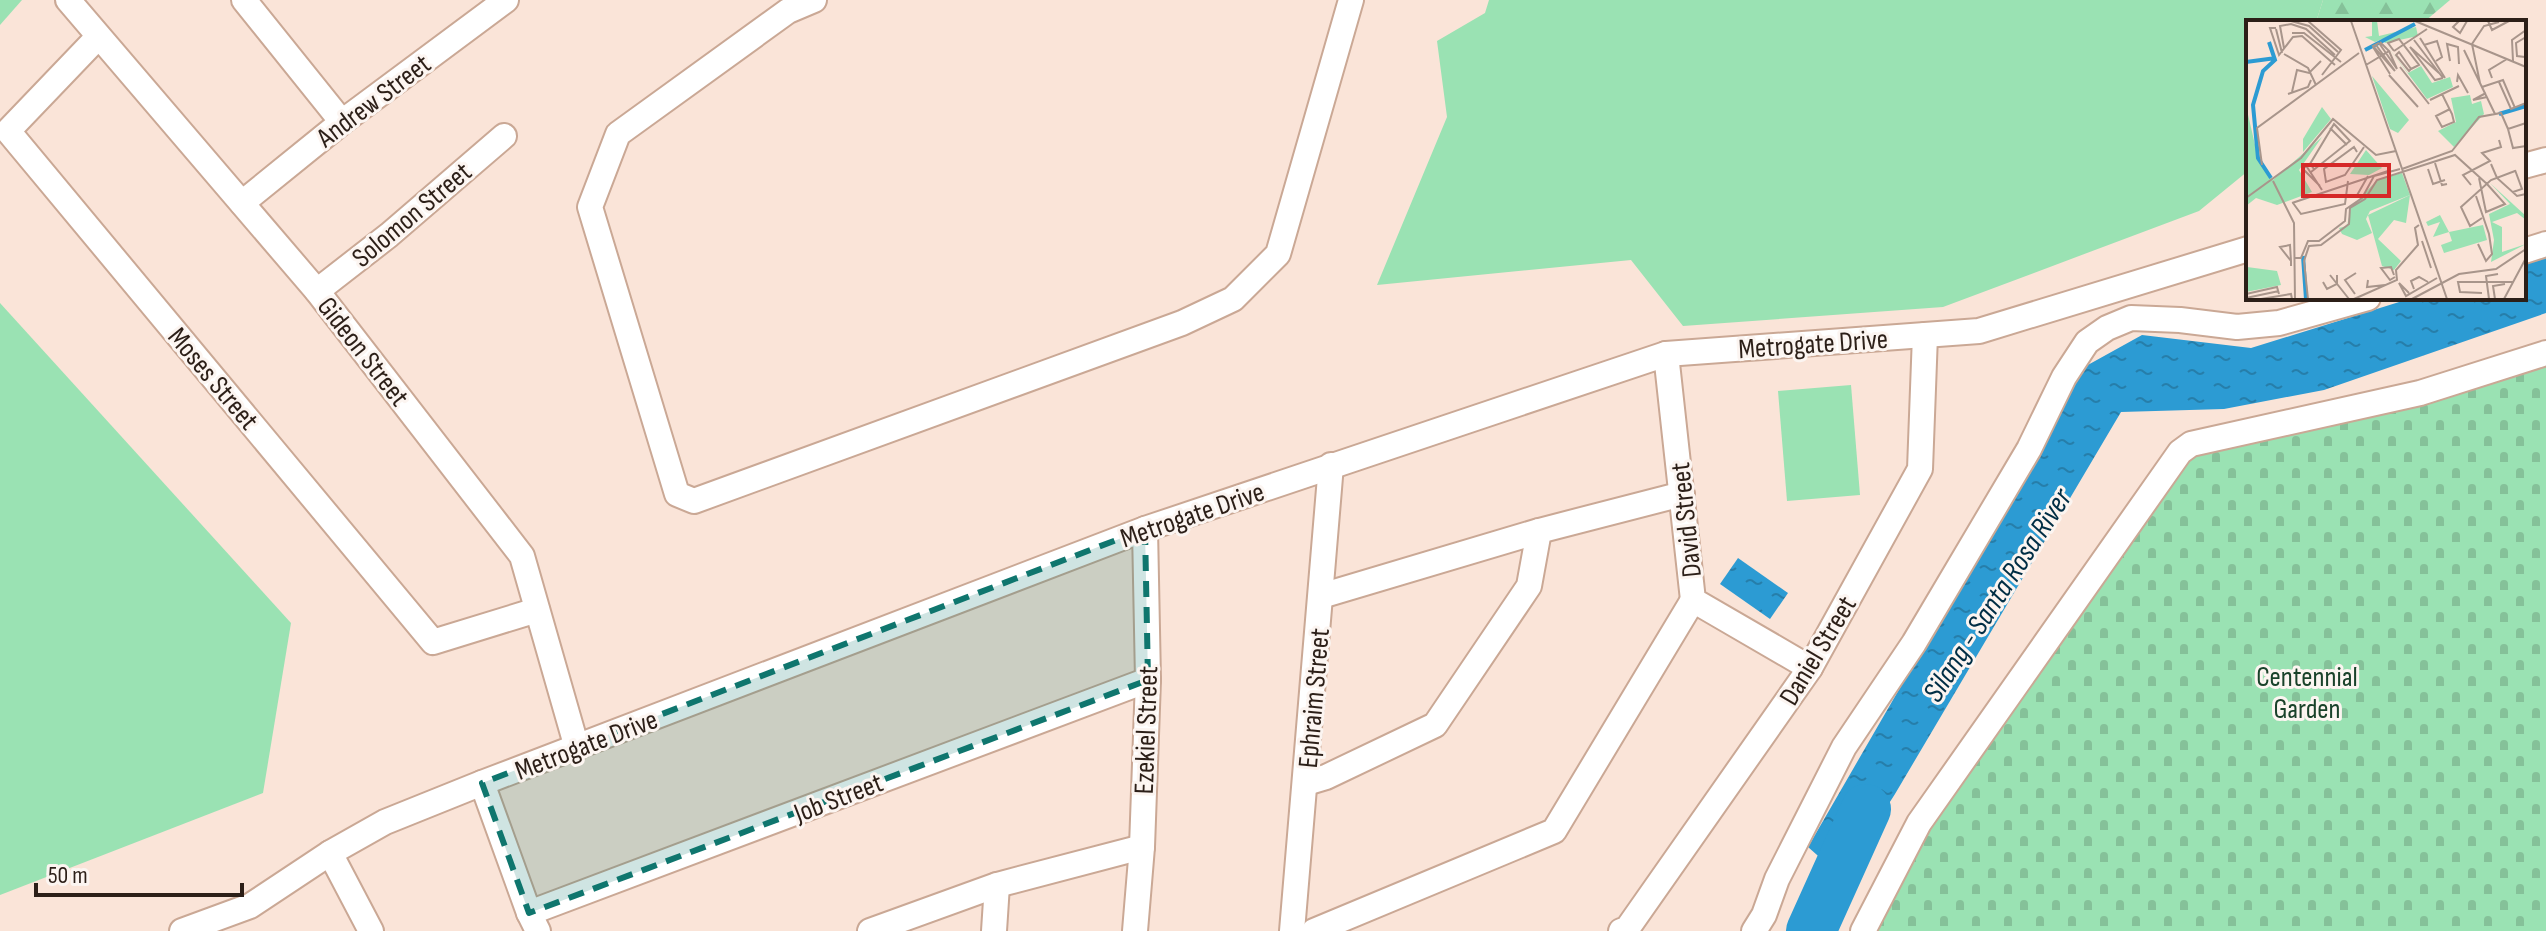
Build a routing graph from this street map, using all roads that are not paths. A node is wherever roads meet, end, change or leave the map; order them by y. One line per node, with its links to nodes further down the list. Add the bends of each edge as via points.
1 (68, 0): 6 (street, Gideon Street)
2 (506, 0): 7 (street, Andrew Street)
3 (814, 0): 4 (street, via 788,11 618,134 590,207 677,494 694,501 1182,323 1233,299 1278,254)
4 (1351, 0)
5 (258, 5): 7 (street)
6 (98, 37): 11 (street, Gideon Street); 26 (street, Moses Street, via 8,131 433,642)
7 (342, 122): 11 (street, Andrew Street)
8 (504, 136): 15 (street, Solomon Street)
9 (2546, 160): 10 (street)
10 (2526, 165)
11 (242, 203): 15 (street, Gideon Street)
12 (2546, 244): 14 (street)
13 (2246, 250): 17 (street, Metrogate Drive, via 1979,331)
14 (2526, 250)
15 (317, 291): 26 (street, Gideon Street, via 522,556)
16 (2361, 300): 44 (street, via 2279,323 2237,327 2131,318 2087,342 1922,631 1844,747)
17 (1925, 335): 19 (street, Metrogate Drive); 27 (street, Daniel Street, via 1920,469)
18 (2546, 353): 45 (street, via 2420,393 2191,444 2180,452 1919,823)
19 (1666, 354): 20 (street, Metrogate Drive); 21 (street, David Street)
20 (1331, 465): 22 (street, Metrogate Drive); 24 (street, Ephraim Street)
21 (1682, 494): 23 (street); 25 (street, David Street)
22 (1145, 529): 28 (street, Ezekiel Street); 29 (street, Metrogate Drive)
23 (1539, 531): 24 (street); 31 (street, via 1529,586 1435,725)
24 (1321, 596): 31 (street, Ephraim Street)
25 (1693, 600): 27 (street, David Street); 42 (street, via 1554,831)
26 (537, 610): 29 (street, Gideon Street)
27 (1810, 668): 43 (street, Daniel Street)
28 (1148, 680): 32 (street, Ezekiel Street); 35 (street, Job Street)
29 (577, 748): 30 (street, Metrogate Drive)
30 (482, 783): 33 (street, Metrogate Drive, via 385,822); 35 (street)
31 (1306, 783): 41 (street, Ephraim Street)
32 (1142, 847): 34 (street); 40 (street, Ezekiel Street)
33 (330, 853): 36 (street, Metrogate Drive, via 250,906); 37 (street)
34 (997, 885): 38 (street); 39 (street)
35 (534, 922)
36 (182, 931)
37 (371, 931)
38 (870, 931)
39 (994, 931)
40 (1135, 931)
41 (1292, 931)
42 (1314, 931)
43 (1621, 931)
44 (1754, 931)
45 (1863, 931)

